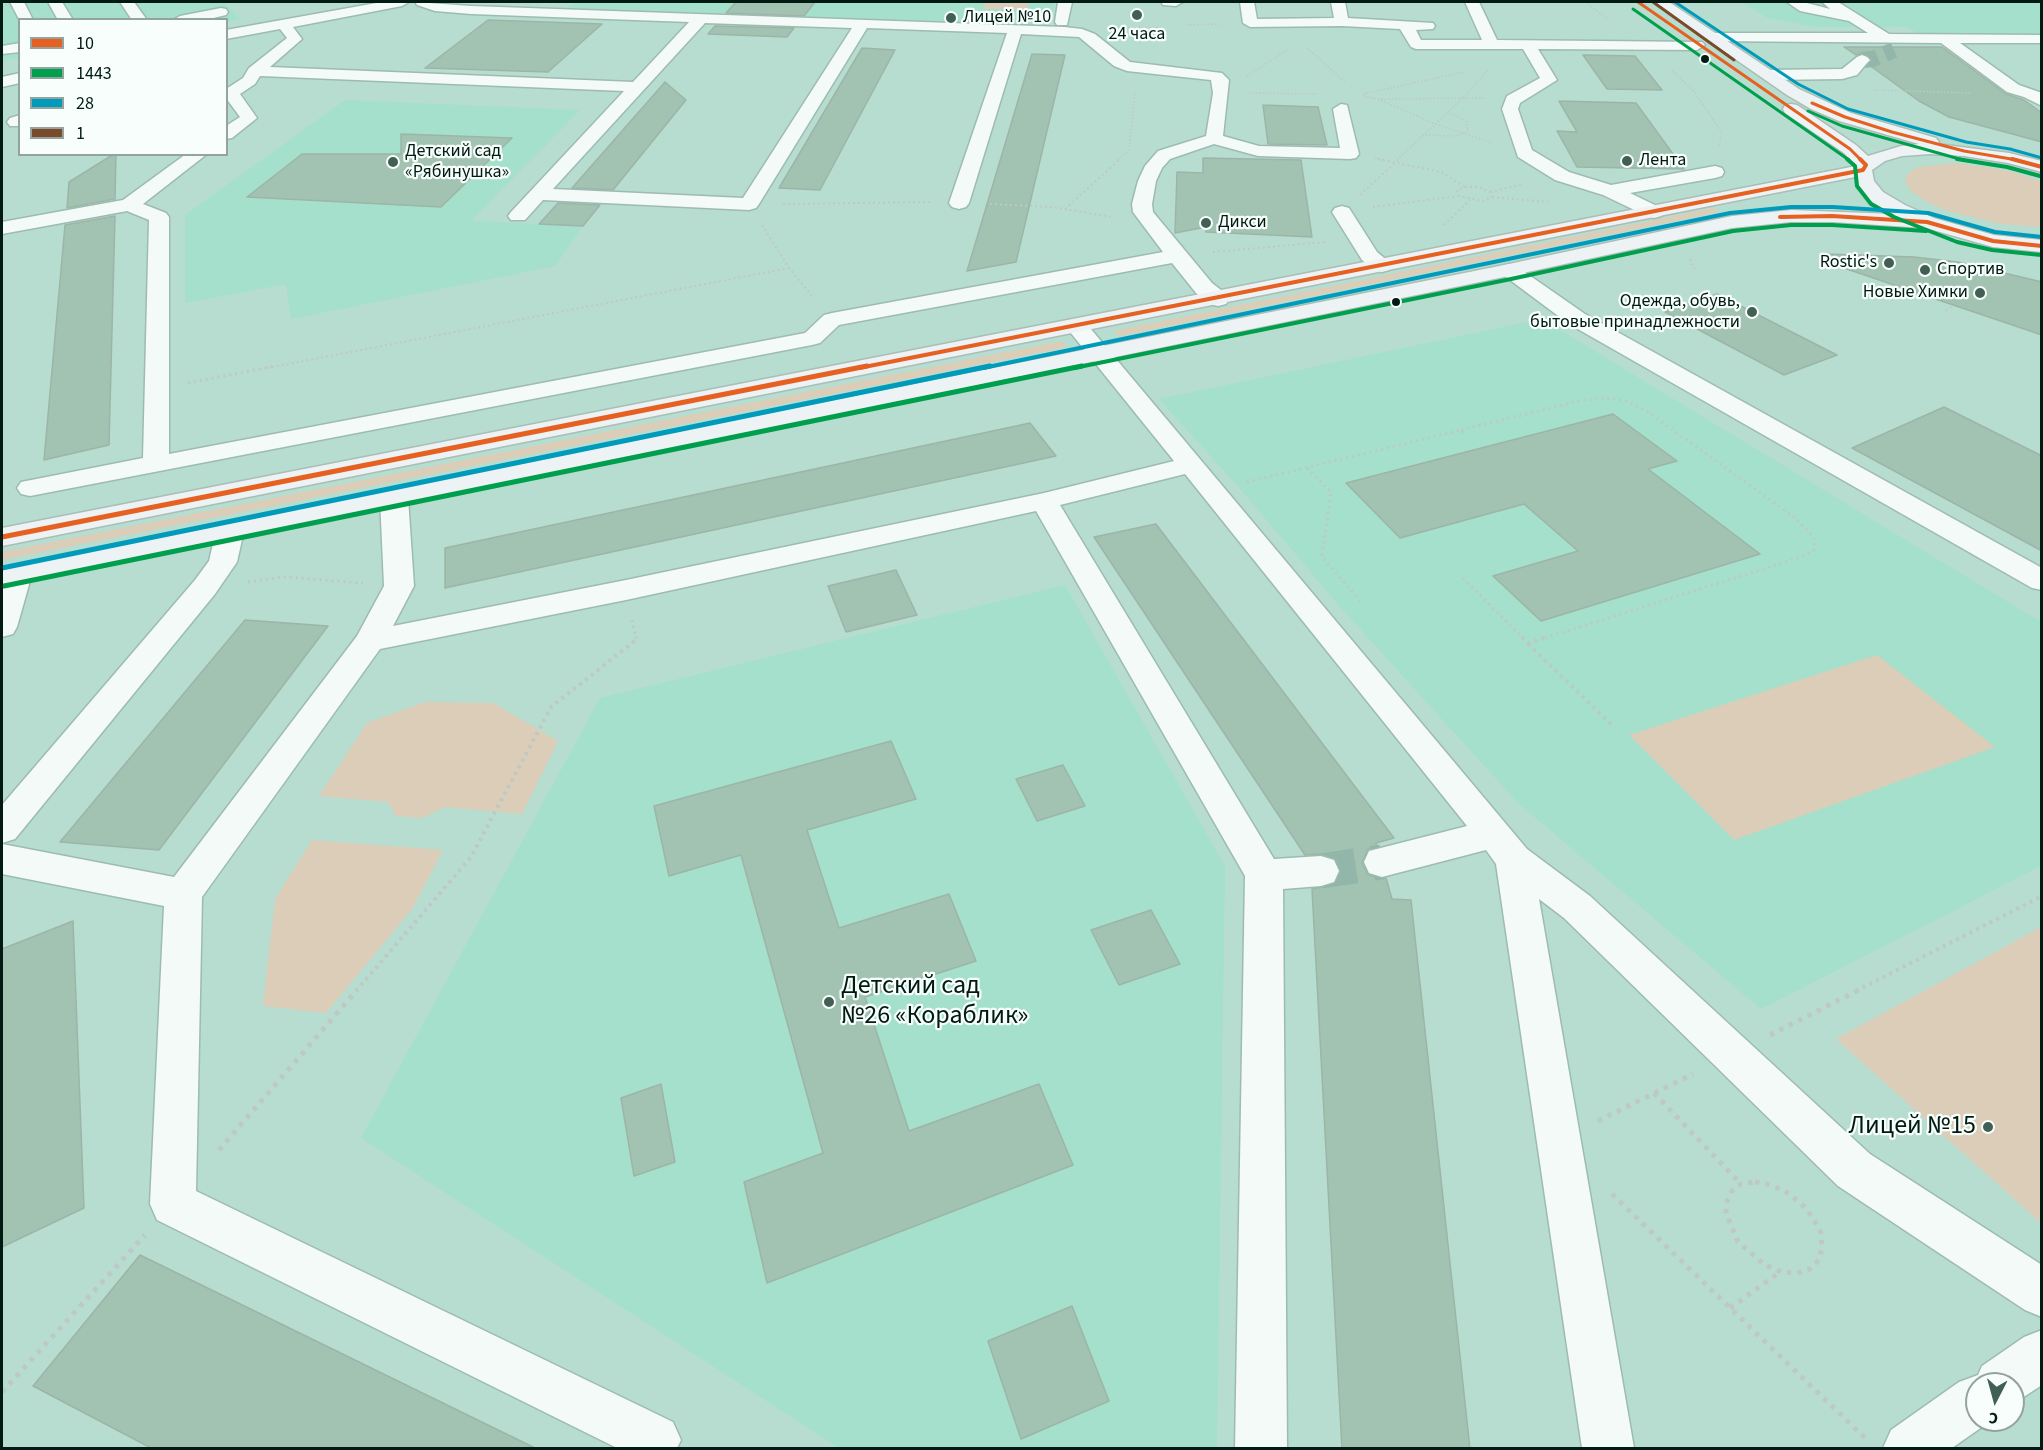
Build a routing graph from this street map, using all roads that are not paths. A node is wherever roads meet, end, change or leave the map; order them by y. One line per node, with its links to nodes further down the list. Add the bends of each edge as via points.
1 (17, 2): 22 (street)
2 (55, 2): 23 (street)
3 (127, 2): 24 (street)
4 (184, 2): 21 (street)
5 (402, 2): 29 (street)
6 (422, 2): 19 (street, via 443,8 504,11)
7 (1065, 2): 32 (street)
8 (1168, 2): 9 (street)
9 (1176, 2)
10 (1247, 2): 28 (street, via 1250,23)
11 (1338, 2): 28 (street)
12 (1472, 2): 40 (street)
13 (1638, 2): 41 (main road)
14 (1660, 2): 41 (main road)
15 (1784, 2): 18 (street)
16 (1829, 2): 27 (street)
17 (1850, 2): 36 (street, via 1863,10)
18 (1800, 5): 27 (street)
19 (559, 6): 26 (street)
20 (221, 12): 21 (street)
21 (196, 17): 25 (street)
22 (25, 18)
23 (65, 18)
24 (139, 18)
25 (191, 18)
26 (701, 18): 30 (street); 52 (street)
27 (1855, 18): 36 (street)
28 (1342, 22): 31 (street)
29 (284, 24): 37 (street); 48 (street, via 295,39)
30 (862, 24): 34 (street); 65 (street, via 749,204)
31 (1405, 24): 33 (street); 40 (street, via 1416,44)
32 (1063, 26): 34 (street); 57 (street, via 1090,37 1119,63 1140,69 1216,76 1221,80 1221,93)
33 (1441, 26)
34 (1015, 30): 66 (street)
35 (1466, 30): 40 (street)
36 (1875, 34): 38 (street); 41 (street); 46 (street)
37 (228, 36)
38 (1944, 38): 39 (street); 53 (street, via 2014,88)
39 (2034, 39): 44 (street)
40 (1490, 41): 42 (street)
41 (1703, 41): 42 (street, via 1644,46); 49 (main road); 55 (main road)
42 (1528, 44): 64 (street, via 1549,80 1513,100 1510,109 1524,153 1562,176)
43 (18, 47): 45 (street)
44 (2042, 48)
45 (2, 50)
46 (1894, 50)
47 (1862, 60): 49 (street, via 1851,72 1842,74)
48 (255, 71): 52 (street); 56 (street, via 249,81 231,93 249,118)
49 (1768, 75): 58 (main road, via 1845,117)
50 (18, 78): 51 (street)
51 (2, 82)
52 (638, 87): 65 (street)
53 (2042, 101)
54 (1341, 109): 57 (street, via 1350,154 1258,151)
55 (1792, 110): 61 (main road, via 1850,150); 63 (main road, via 1814,134 1820,147 1806,169)
56 (228, 133)
57 (1214, 139): 74 (street, via 1164,155 1147,181 1143,212)
58 (1964, 151): 60 (main road); 61 (main road, via 1901,151 1879,157)
59 (195, 156): 67 (street)
60 (2042, 165)
61 (1865, 168): 63 (main road); 71 (main road, via 1865,182 1876,195)
62 (1715, 172): 64 (street)
63 (1762, 189): 69 (main road)
64 (1610, 191): 69 (street)
65 (538, 194): 70 (street)
66 (959, 203)
67 (129, 205): 72 (street); 80 (street, via 159,217)
68 (1342, 212): 75 (street, via 1369,256)
69 (1654, 212): 75 (main road)
70 (518, 216)
71 (1927, 222): 73 (main road, via 1993,241); 76 (main road, via 1832,216 1753,219)
72 (2, 228)
73 (2037, 247)
74 (1177, 256): 77 (street, via 1204,288); 80 (street, via 832,320 812,338)
75 (1382, 266): 77 (main road)
76 (1509, 270): 79 (main road); 88 (street, via 1577,319)
77 (1218, 298): 78 (main road)
78 (1077, 327): 79 (street); 86 (main road)
79 (1099, 354): 81 (street); 83 (main road)
80 (156, 464): 82 (street)
81 (1202, 478): 84 (street); 92 (street)
82 (30, 488)
83 (394, 498): 85 (main road); 90 (street, via 399,586)
84 (1044, 501): 90 (street); 96 (street)
85 (230, 531): 87 (main road); 91 (street, via 223,562 205,587)
86 (2, 537)
87 (9, 575): 89 (street)
88 (2042, 581)
89 (2, 627)
90 (370, 640): 97 (street)
91 (2, 829)
92 (1503, 847): 94 (street); 98 (street, via 1577,907 1854,1170); 105 (street)
93 (2, 859): 97 (street)
94 (1382, 862)
95 (1321, 871): 96 (street)
96 (1264, 875): 104 (street)
97 (183, 894): 103 (street, via 173,1203 655,1440)
98 (2042, 1293)
99 (2042, 1354): 100 (street)
100 (2017, 1372)
101 (1965, 1406): 102 (street)
102 (1888, 1444)
103 (651, 1449)
104 (1261, 1449)
105 (1608, 1449)

